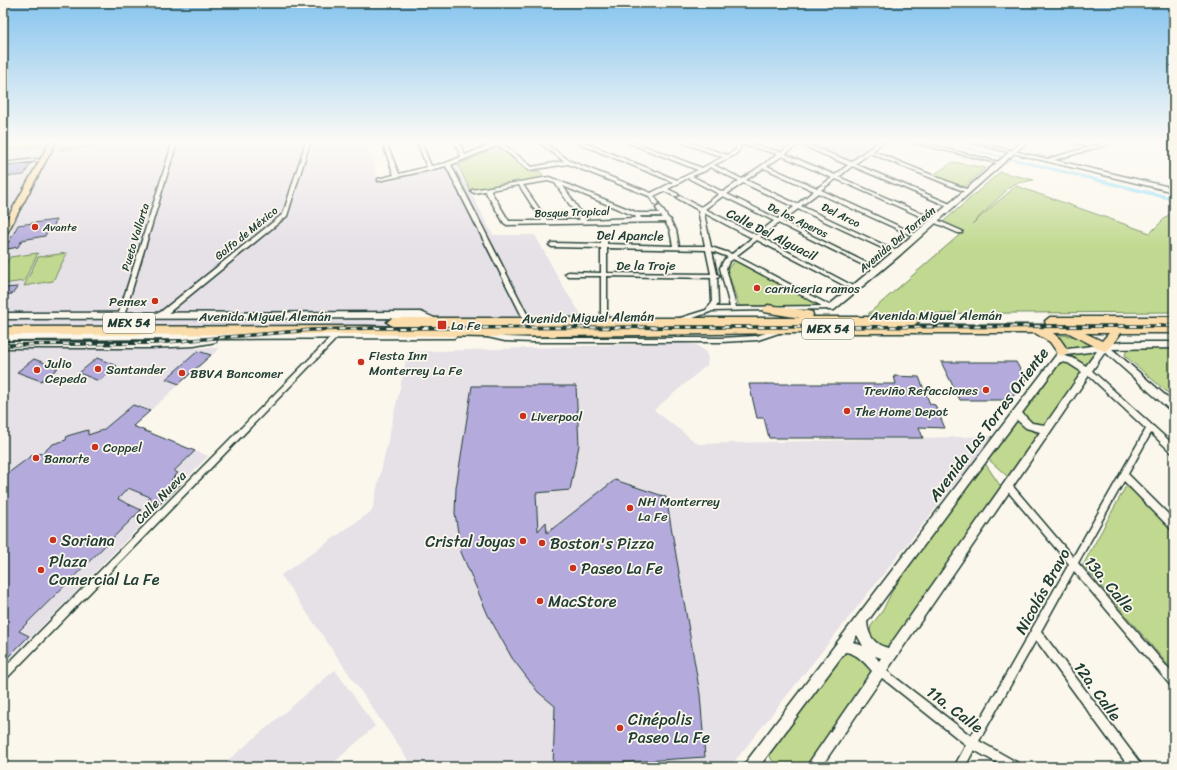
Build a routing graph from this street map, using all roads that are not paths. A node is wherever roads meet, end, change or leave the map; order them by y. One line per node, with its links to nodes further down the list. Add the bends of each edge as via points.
1 (27, 178): 37 (main road)
2 (33, 178): 44 (main road)
3 (164, 178): 65 (street, Pueto Vallarta)
4 (297, 178): 66 (street, Golfo de México, via 285,215)
5 (389, 178): 19 (street)
6 (455, 178): 67 (street)
7 (608, 178): 31 (street)
8 (668, 178): 22 (street)
9 (687, 178): 22 (street)
10 (691, 178): 30 (street, De los Aperos)
11 (739, 178): 20 (street, Del Arco)
12 (747, 178): 20 (street)
13 (790, 178): 28 (street)
14 (835, 178): 28 (street); 40 (street)
15 (885, 178): 33 (street)
16 (936, 178): 29 (street)
17 (984, 178): 29 (street, Avenida Del Torreón)
18 (1124, 178): 26 (street)
19 (380, 180)
20 (744, 180): 30 (street); 32 (street, Del Arco)
21 (557, 182): 23 (street, via 546,180); 36 (street); 39 (street)
22 (678, 182): 24 (street)
23 (521, 185): 25 (street); 42 (street)
24 (665, 189): 31 (street); 34 (street, Calle Del Alguacil)
25 (487, 190): 27 (street); 42 (street, Bosque Tropical, via 505,222)
26 (1174, 190)
27 (474, 191)
28 (818, 191): 32 (street); 46 (street)
29 (968, 191): 33 (street, Avenida Del Torreón)
30 (723, 194): 34 (street); 41 (street, De los Aperos)
31 (651, 195): 35 (street)
32 (798, 206): 41 (street); 52 (street, Del Arco)
33 (952, 206): 40 (street, Avenida Del Torreón)
34 (701, 209): 47 (street, Calle Del Alguacil); 51 (street)
35 (662, 214): 36 (street, Bosque Tropical); 38 (street)
36 (638, 217): 38 (street, Bosque Tropical); 39 (street, Bosque Tropical)
37 (3, 220)
38 (668, 220): 50 (street)
39 (584, 221): 42 (street, Bosque Tropical)
40 (935, 221): 43 (street); 46 (street, Avenida Del Torreón)
41 (778, 222): 47 (street); 54 (street, De los Aperos)
42 (546, 223)
43 (960, 232)
44 (3, 233)
45 (604, 236): 49 (street)
46 (917, 236): 52 (street, Avenida Del Torreón)
47 (756, 238): 53 (street); 59 (street, Calle Del Alguacil)
48 (552, 245): 49 (street, Del Apancle)
49 (604, 246): 50 (street, Del Apancle); 56 (street)
50 (676, 246): 51 (street, Del Apancle)
51 (708, 248): 53 (street, Del Apancle); 57 (street)
52 (897, 253): 54 (street, Avenida Del Torreón)
53 (732, 256): 58 (street, via 724,264); 61 (street, Del Apancle)
54 (877, 270): 59 (street, Avenida Del Torreón)
55 (568, 274): 56 (street, De la Troje)
56 (604, 276): 57 (street, De la Troje); 68 (street)
57 (714, 276): 58 (street, De la Troje); 62 (street, via 715,301)
58 (724, 276): 60 (street)
59 (855, 289): 61 (street, Avenida Del Torreón)
60 (733, 308): 62 (street); 63 (street)
61 (831, 308): 63 (street)
62 (712, 309): 69 (street)
63 (768, 309): 70 (highway)
64 (3, 316): 65 (street)
65 (121, 316): 66 (street)
66 (160, 316): 72 (street, via 421,315)
67 (527, 320): 68 (highway, Avenida Miguel Alemán / MEX 54); 72 (highway, Avenida Miguel Alemán / MEX 54)
68 (604, 321): 69 (highway, Avenida Miguel Alemán / MEX 54)
69 (677, 321): 70 (highway, Avenida Miguel Alemán / MEX 54)
70 (846, 321): 71 (highway, Avenida Miguel Alemán / MEX 54)
71 (1174, 321)
72 (436, 322): 74 (highway, Avenida Miguel Alemán / MEX 54)
73 (3, 323): 74 (highway, Avenida Miguel Alemán / MEX 54)
74 (254, 326): 81 (highway, Avenida Miguel Alemán / MEX 54); 82 (highway, Avenida Miguel Alemán / MEX 54)
75 (782, 329): 76 (highway, Avenida Miguel Alemán / MEX 54); 79 (highway, Avenida Miguel Alemán / MEX 54); 87 (street, via 758,338)
76 (1030, 329): 77 (highway, Avenida Miguel Alemán / MEX 54); 91 (highway, via 1053,337 1059,344)
77 (1068, 329): 80 (highway, Avenida Miguel Alemán / MEX 54); 90 (highway)
78 (1174, 329): 80 (highway, Avenida Miguel Alemán / MEX 54)
79 (637, 330): 83 (highway, Avenida Miguel Alemán / MEX 54); 87 (highway)
80 (1117, 330): 90 (highway)
81 (3, 331)
82 (468, 332): 83 (highway, Avenida Miguel Alemán / MEX 54); 85 (street, via 446,336)
83 (483, 333): 87 (street, via 512,340)
84 (3, 337): 86 (street)
85 (335, 337): 86 (street, via 226,336 194,344); 107 (street, Calle Nueva)
86 (59, 340): 88 (street)
87 (659, 340)
88 (3, 345)
89 (1174, 345): 90 (street, Avenida Las Torres Oriente)
90 (1104, 347): 91 (street, Avenida Las Torres Oriente); 92 (street); 93 (street)
91 (1060, 356): 92 (street); 94 (street, Avenida Las Torres Oriente)
92 (1088, 371): 95 (street); 96 (street)
93 (1174, 408)
94 (1017, 412): 96 (street, via 1020,419 1031,427); 102 (street, Avenida Las Torres Oriente)
95 (1150, 428): 97 (street); 98 (street, Nicolás Bravo)
96 (1047, 429): 99 (street)
97 (1174, 450)
98 (1124, 475): 100 (street); 101 (street, Nicolás Bravo)
99 (1008, 486): 101 (street, 13a. Calle); 105 (street)
100 (1174, 526)
101 (1074, 564): 103 (street, Nicolás Bravo); 108 (street, 13a. Calle)
102 (861, 620): 104 (street, Avenida Las Torres Oriente); 105 (street, via 865,641 875,650)
103 (1036, 632): 109 (street, Nicolás Bravo); 114 (street, 12a. Calle)
104 (842, 646): 106 (street, via 849,646 861,652); 110 (street, Avenida Las Torres Oriente)
105 (891, 655): 106 (street)
106 (880, 671): 109 (street, 11a. Calle); 111 (street)
107 (3, 676)
108 (1174, 682)
109 (972, 743): 112 (street, Nicolás Bravo); 113 (street, 11a. Calle)
110 (756, 765)
111 (813, 767)
112 (959, 767)
113 (1014, 767)
114 (1136, 767)

